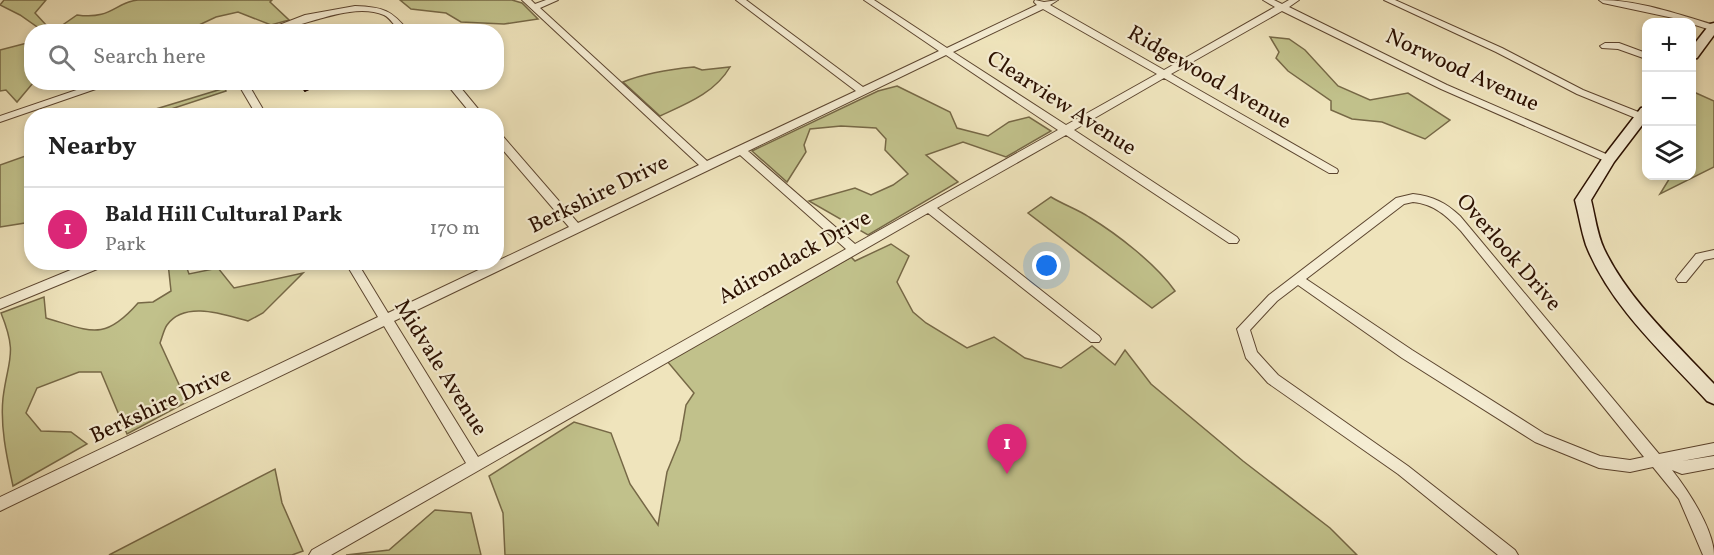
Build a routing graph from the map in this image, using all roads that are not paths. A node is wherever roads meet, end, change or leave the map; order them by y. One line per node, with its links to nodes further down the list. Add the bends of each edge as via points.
1 (554, 0): 9 (street)
2 (740, 0): 22 (street)
3 (868, 0): 16 (street, Clearview Avenue)
4 (1267, 0): 10 (street, Norwood Avenue)
5 (1295, 0): 10 (street, Adirondack Drive)
6 (1388, 0): 27 (street, via 1499,50 1581,93)
7 (1602, 0): 13 (street)
8 (1044, 2): 16 (street, Berkshire Drive); 18 (street, Ridgewood Avenue)
9 (530, 4): 34 (street)
10 (1282, 8): 18 (street, Adirondack Drive); 33 (street, Norwood Avenue, via 1444,87)
11 (289, 24): 12 (street, via 322,13 366,8 391,16)
12 (398, 24)
13 (1714, 28): 15 (street)
14 (1605, 46): 17 (street, via 1619,46)
15 (1696, 50)
16 (946, 51): 22 (street, Berkshire Drive); 30 (street, Clearview Avenue)
17 (1642, 54)
18 (1164, 74): 30 (street, Adirondack Drive); 35 (street, Ridgewood Avenue)
19 (87, 90): 23 (street)
20 (247, 90): 24 (street)
21 (457, 90): 25 (street)
22 (862, 91): 32 (street, Berkshire Drive)
23 (33, 108)
24 (257, 108)
25 (472, 108)
26 (24, 111): 29 (street)
27 (1642, 113)
28 (1642, 117): 33 (street)
29 (0, 119)
30 (1066, 130): 36 (street, Adirondack Drive); 38 (street, Clearview Avenue)
31 (504, 144): 37 (street)
32 (741, 150): 34 (street, Berkshire Drive); 41 (street)
33 (1609, 159): 52 (street, via 1583,200 1594,247 1649,327)
34 (706, 166): 37 (street, Berkshire Drive)
35 (1333, 171)
36 (929, 208): 41 (street, Adirondack Drive); 51 (street)
37 (576, 228): 43 (street, Berkshire Drive)
38 (1233, 240)
39 (1714, 243): 40 (street)
40 (1714, 248)
41 (854, 249): 57 (street, Adirondack Drive)
42 (1714, 254): 47 (street, via 1700,257)
43 (504, 263)
44 (84, 270): 49 (street)
45 (356, 270): 50 (street, Midvale Avenue)
46 (489, 270): 50 (street, Berkshire Drive)
47 (1682, 279)
48 (1299, 280): 55 (street, via 1540,438 1599,462 1630,466); 55 (street, Overlook Drive, via 1400,201 1412,196 1434,201 1450,212); 60 (street, Overlook Drive, via 1273,298 1244,329 1251,354 1273,379 1403,470)
49 (0, 304)
50 (386, 320): 57 (street, Midvale Avenue); 58 (street, Berkshire Drive)
51 (1095, 339)
52 (1714, 396)
53 (1714, 442): 55 (street, via 1677,450)
54 (1714, 449): 55 (street)
55 (1659, 461): 56 (street, via 1682,468); 61 (street, Overlook Drive, via 1684,495)
56 (1714, 462)
57 (475, 465): 59 (street, Adirondack Drive)
58 (0, 504)
59 (317, 555)
60 (1510, 555)
61 (1711, 555)

